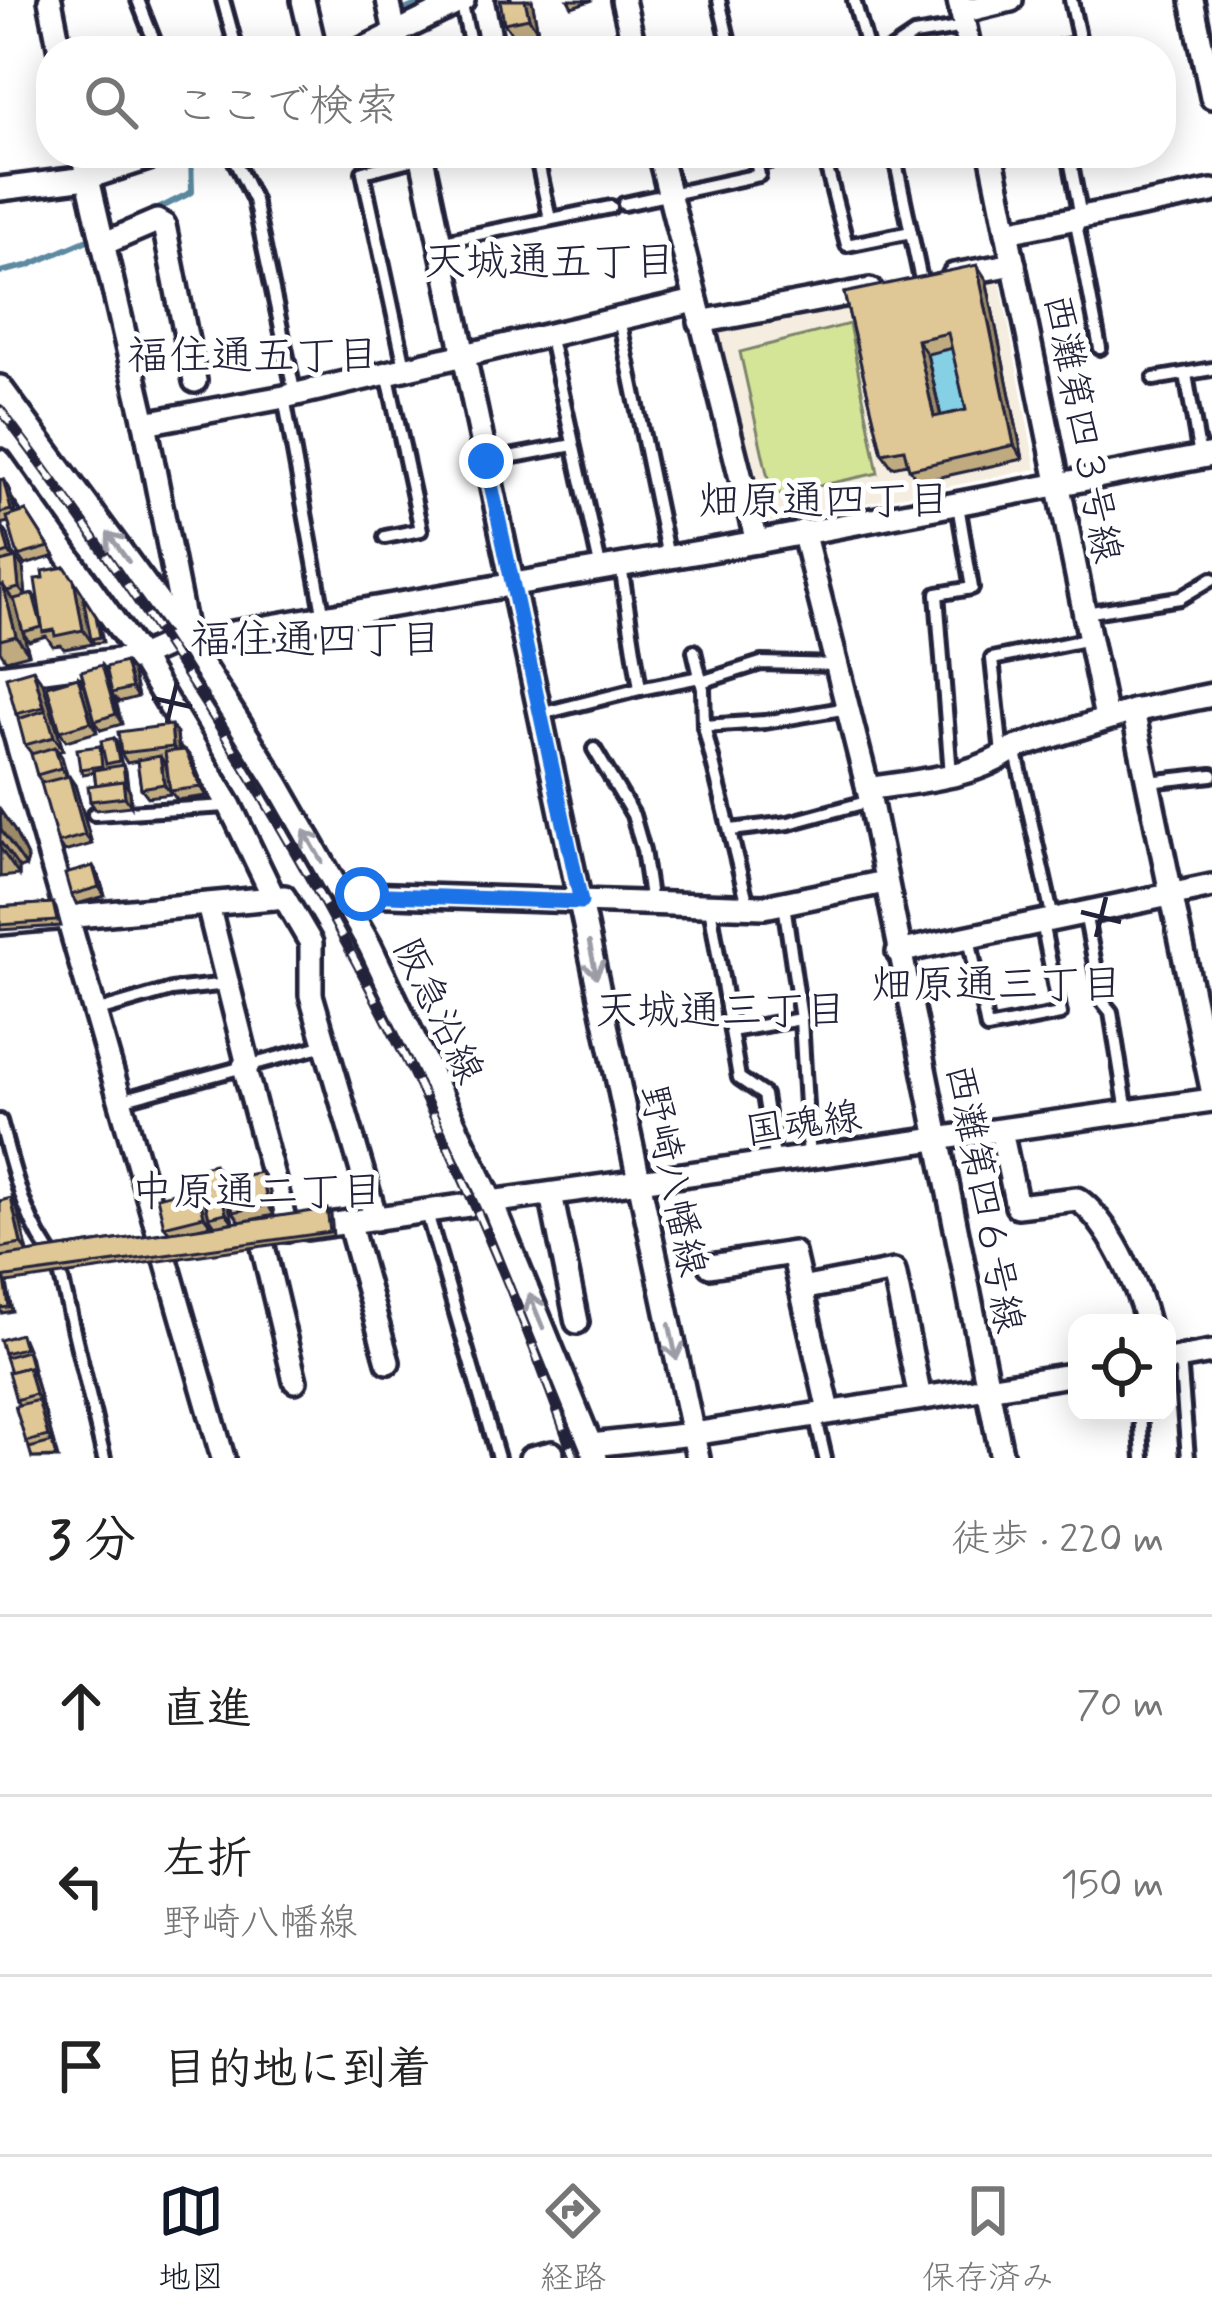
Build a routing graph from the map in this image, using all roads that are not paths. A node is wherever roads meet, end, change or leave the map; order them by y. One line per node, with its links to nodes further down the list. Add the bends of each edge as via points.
1 (50, 0): 15 (street)
2 (138, 0): 16 (lane)
3 (223, 0): 17 (lane)
4 (303, 0): 18 (street)
5 (388, 0): 19 (street)
6 (503, 0): 22 (lane)
7 (622, 0): 23 (street)
8 (719, 0): 24 (lane)
9 (854, 0): 25 (lane)
10 (1011, 0): 14 (street)
11 (1071, 0): 27 (lane)
12 (1192, 0): 28 (street)
13 (463, 5): 20 (street); 21 (lane)
14 (962, 13): 26 (lane)
15 (57, 36)
16 (152, 36)
17 (233, 36)
18 (311, 36)
19 (396, 36)
20 (406, 36)
21 (469, 36)
22 (511, 36)
23 (631, 36)
24 (727, 36)
25 (864, 36)
26 (912, 36)
27 (1079, 36)
28 (1210, 81)
29 (85, 168): 41 (street)
30 (118, 168): 41 (street)
31 (238, 168): 64 (lane, via 254,200)
32 (377, 168): 59 (lane, via 363,172)
33 (424, 168): 50 (street, 野崎八幡線)
34 (539, 168): 46 (lane)
35 (663, 168): 44 (street)
36 (757, 168): 44 (lane, via 759,176)
37 (827, 168): 47 (lane, via 847,245)
38 (897, 168): 47 (lane)
39 (994, 168): 48 (street, 西灘第四３号線)
40 (1071, 168): 45 (lane)
41 (87, 178): 42 (street); 49 (street)
42 (0, 186)
43 (1212, 190): 45 (street)
44 (669, 195): 46 (lane); 53 (street)
45 (1078, 218): 48 (street); 56 (lane)
46 (550, 219): 50 (lane)
47 (911, 232): 52 (lane)
48 (1007, 232): 51 (street, 西灘第四３号線)
49 (101, 236): 62 (street, via 157,220 164,225); 65 (street)
50 (439, 242): 57 (street, 野崎八幡線)
51 (1014, 264): 52 (street); 70 (street, 西灘第四３号線)
52 (921, 280): 53 (street)
53 (698, 312): 54 (street); 74 (street)
54 (619, 319): 55 (street); 75 (lane)
55 (549, 334): 57 (street); 66 (lane)
56 (1100, 348)
57 (463, 353): 59 (street); 69 (street, 野崎八幡線)
58 (1212, 369): 60 (lane)
59 (396, 370): 64 (street); 73 (lane, via 421,530)
60 (1186, 374): 61 (lane); 67 (lane)
61 (1154, 379)
62 (195, 381)
63 (0, 387): 82 (street, 阪急沿線, one-way to 63)
64 (290, 396): 65 (street); 80 (lane)
65 (145, 423): 82 (street)
66 (573, 445): 69 (lane); 76 (lane)
67 (1206, 456): 70 (street)
68 (0, 461): 84 (street)
69 (486, 461): 78 (street, 野崎八幡線)
70 (1058, 483): 71 (street); 79 (street, 西灘第四３号線)
71 (957, 502): 72 (street); 97 (lane, via 972,588 937,594)
72 (803, 531): 74 (street); 85 (street, 西灘第四６号線)
73 (385, 537)
74 (757, 542): 75 (street)
75 (668, 558): 76 (street)
76 (611, 568): 78 (street); 88 (lane)
77 (1212, 579): 79 (lane, via 1180,598)
78 (512, 585): 80 (street); 92 (street, 野崎八幡線)
79 (1084, 613): 81 (street, 西灘第四３号線)
80 (324, 618): 82 (street)
81 (1090, 639): 93 (street, 西灘第四３号線); 96 (lane, via 992,658)
82 (187, 641): 84 (street); 138 (street, 阪急沿線, one-way to 82, via 370,946)
83 (694, 651): 87 (lane)
84 (140, 657): 86 (street); 101 (street)
85 (837, 665): 87 (lane, via 761,663); 90 (street, 西灘第四６号線)
86 (0, 679): 116 (street)
87 (700, 680): 88 (lane); 94 (lane)
88 (640, 689): 92 (lane)
89 (1212, 695): 91 (street)
90 (848, 707): 94 (lane); 100 (street, 西灘第四６号線)
91 (1133, 711): 93 (street); 99 (street)
92 (540, 713): 109 (street, 野崎八幡線)
93 (1106, 718): 96 (street)
94 (704, 726): 103 (lane)
95 (594, 749): 112 (lane, via 632,815)
96 (1009, 753): 97 (street); 117 (lane)
97 (951, 775): 100 (street)
98 (1212, 775): 99 (lane)
99 (1148, 782): 107 (street)
100 (869, 795): 103 (lane, via 789,823); 104 (street, 西灘第四６号線)
101 (230, 806): 102 (lane); 108 (street)
102 (94, 814)
103 (731, 830): 114 (lane)
104 (885, 882): 110 (street); 120 (street, 西灘第四６号線)
105 (1212, 886): 107 (street)
106 (362, 894): 109 (street)
107 (1172, 894): 115 (street); 127 (street)
108 (274, 898): 111 (street); 125 (street, via 284,897 311,944 311,995)
109 (581, 902): 112 (street); 136 (street, 野崎八幡線, one-way to 136)
110 (783, 903): 114 (street); 123 (lane)
111 (208, 904): 116 (street); 121 (street)
112 (651, 904): 113 (street)
113 (710, 906): 114 (street); 124 (lane)
114 (748, 907)
115 (1085, 913): 117 (street); 130 (lane)
116 (63, 919): 118 (street); 122 (street)
117 (1048, 920): 119 (street); 119 (lane, via 1060,1014 987,1028)
118 (0, 923)
119 (969, 937): 120 (street)
120 (898, 952): 133 (street, 西灘第四６号線)
121 (228, 984): 122 (lane, via 170,990); 126 (street)
122 (95, 1012): 128 (street)
123 (801, 1019): 124 (lane); 134 (lane)
124 (731, 1031): 135 (lane, via 740,1078 764,1095)
125 (325, 1045): 126 (lane); 140 (street)
126 (246, 1066): 128 (lane); 142 (street)
127 (1212, 1088)
128 (121, 1100): 160 (street, via 173,1245)
129 (1212, 1100): 130 (street, 国魂線)
130 (1127, 1112): 132 (street, 国魂線)
131 (0, 1121): 159 (lane, via 24,1207 58,1264)
132 (1000, 1131): 133 (street, 国魂線); 145 (street, via 1017,1206 1077,1199 1090,1208 1133,1279)
133 (939, 1140): 134 (street, 国魂線); 153 (street, 西灘第四６号線)
134 (809, 1158): 135 (street, 国魂線)
135 (775, 1162): 136 (street, 国魂線)
136 (638, 1181): 137 (street, 国魂線); 157 (street, 野崎八幡線, one-way to 157)
137 (550, 1195): 138 (street, 国魂線); 146 (street)
138 (492, 1203): 139 (street, 国魂線); 158 (street, 阪急沿線, one-way to 138)
139 (427, 1214): 140 (street, 国魂線); 161 (lane)
140 (376, 1219): 141 (street, 国魂線)
141 (340, 1223): 142 (street, 国魂線); 149 (street)
142 (287, 1230): 152 (street, 国魂線, via 250,1235)
143 (710, 1266): 144 (street, via 793,1253)
144 (801, 1288): 154 (street, via 894,1271); 155 (street)
145 (1144, 1314)
146 (577, 1322)
147 (1212, 1352): 148 (street)
148 (1176, 1359)
149 (388, 1362)
150 (1176, 1373): 166 (lane)
151 (1068, 1376): 153 (street)
152 (296, 1381)
153 (987, 1389): 154 (street); 164 (street, 西灘第四６号線)
154 (920, 1398): 155 (street)
155 (822, 1412): 157 (street); 163 (lane)
156 (1141, 1422): 165 (lane)
157 (692, 1434): 158 (street); 162 (street, 野崎八幡線)
158 (593, 1452)
159 (104, 1458)
160 (223, 1458)
161 (498, 1458)
162 (698, 1458)
163 (824, 1458)
164 (1002, 1458)
165 (1143, 1458)
166 (1188, 1458)

